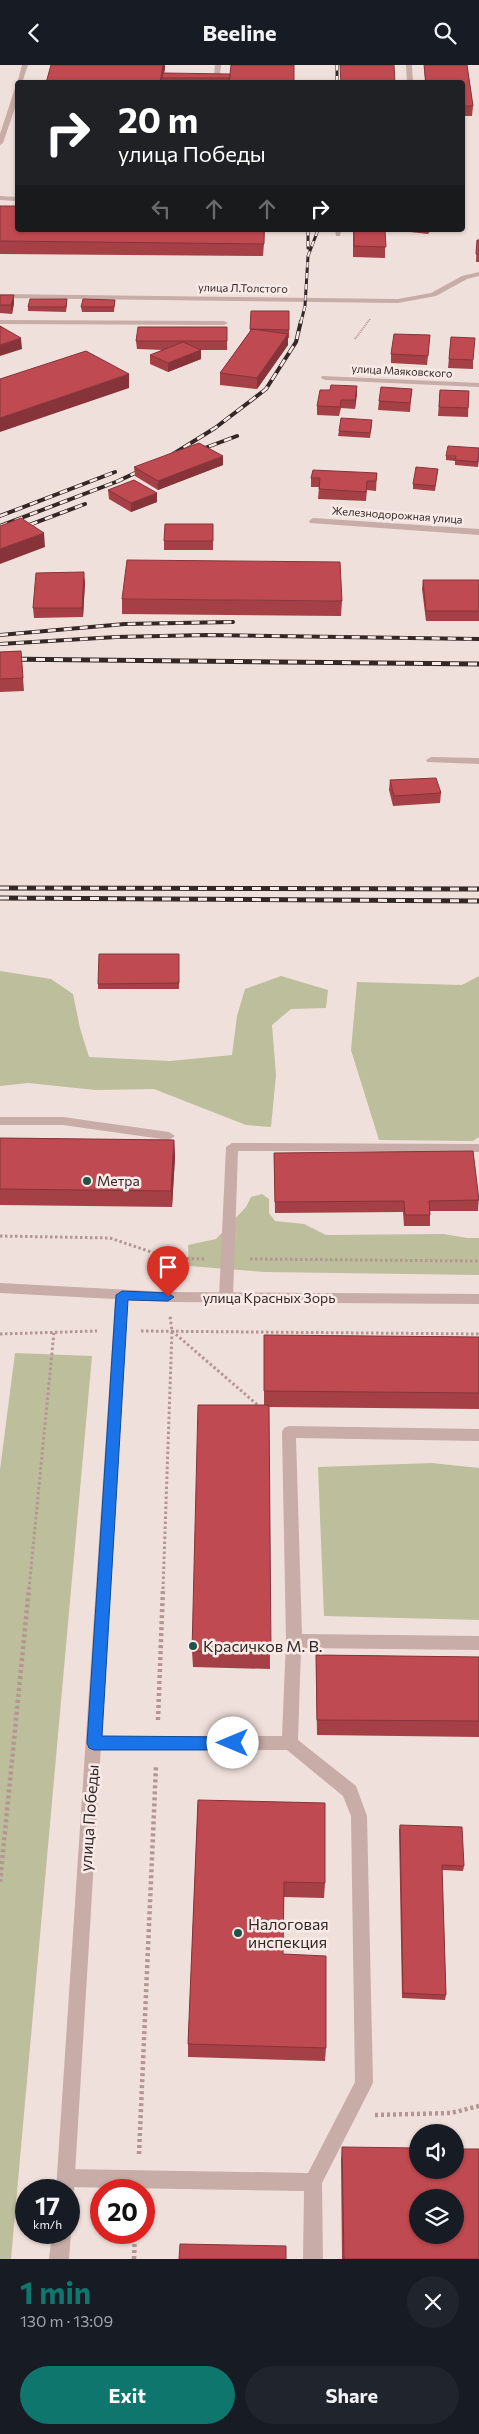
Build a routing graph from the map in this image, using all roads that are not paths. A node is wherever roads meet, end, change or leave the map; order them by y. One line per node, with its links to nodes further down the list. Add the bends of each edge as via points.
1 (25, 65): 4 (street)
2 (218, 65): 5 (street)
3 (409, 65): 6 (street)
4 (20, 80)
5 (216, 80)
6 (410, 80)
7 (15, 97): 8 (street)
8 (0, 143)
9 (0, 198): 10 (street)
10 (15, 199)
11 (479, 274): 12 (street, улица Л.Толстого, via 461,277 428,297 408,300)
12 (0, 296)
13 (0, 322): 14 (street)
14 (224, 323)
15 (325, 378): 16 (street, улица Маяковского)
16 (479, 385)
17 (313, 521): 18 (street, Железнодорожная улица)
18 (479, 532)
19 (431, 760): 20 (street)
20 (479, 761)
21 (0, 1121): 22 (street, via 63,1121)
22 (169, 1136)
23 (479, 1149): 26 (street, via 232,1147)
24 (0, 1288): 25 (street, улица Красных Зорь)
25 (122, 1295): 26 (street, улица Красных Зорь); 31 (street, улица Победы)
26 (226, 1297): 27 (street, улица Красных Зорь)
27 (479, 1299)
28 (479, 1435): 29 (street, via 289,1432)
29 (294, 1641): 30 (street); 32 (street)
30 (479, 1643)
31 (94, 1743): 32 (street); 33 (street, улица Победы)
32 (290, 1743): 34 (street, via 350,1791 360,1816 364,2083)
33 (65, 2179)
34 (312, 2182): 35 (street); 38 (street)
35 (80, 2184)
36 (60, 2244): 37 (street)
37 (59, 2259)
38 (313, 2259)

